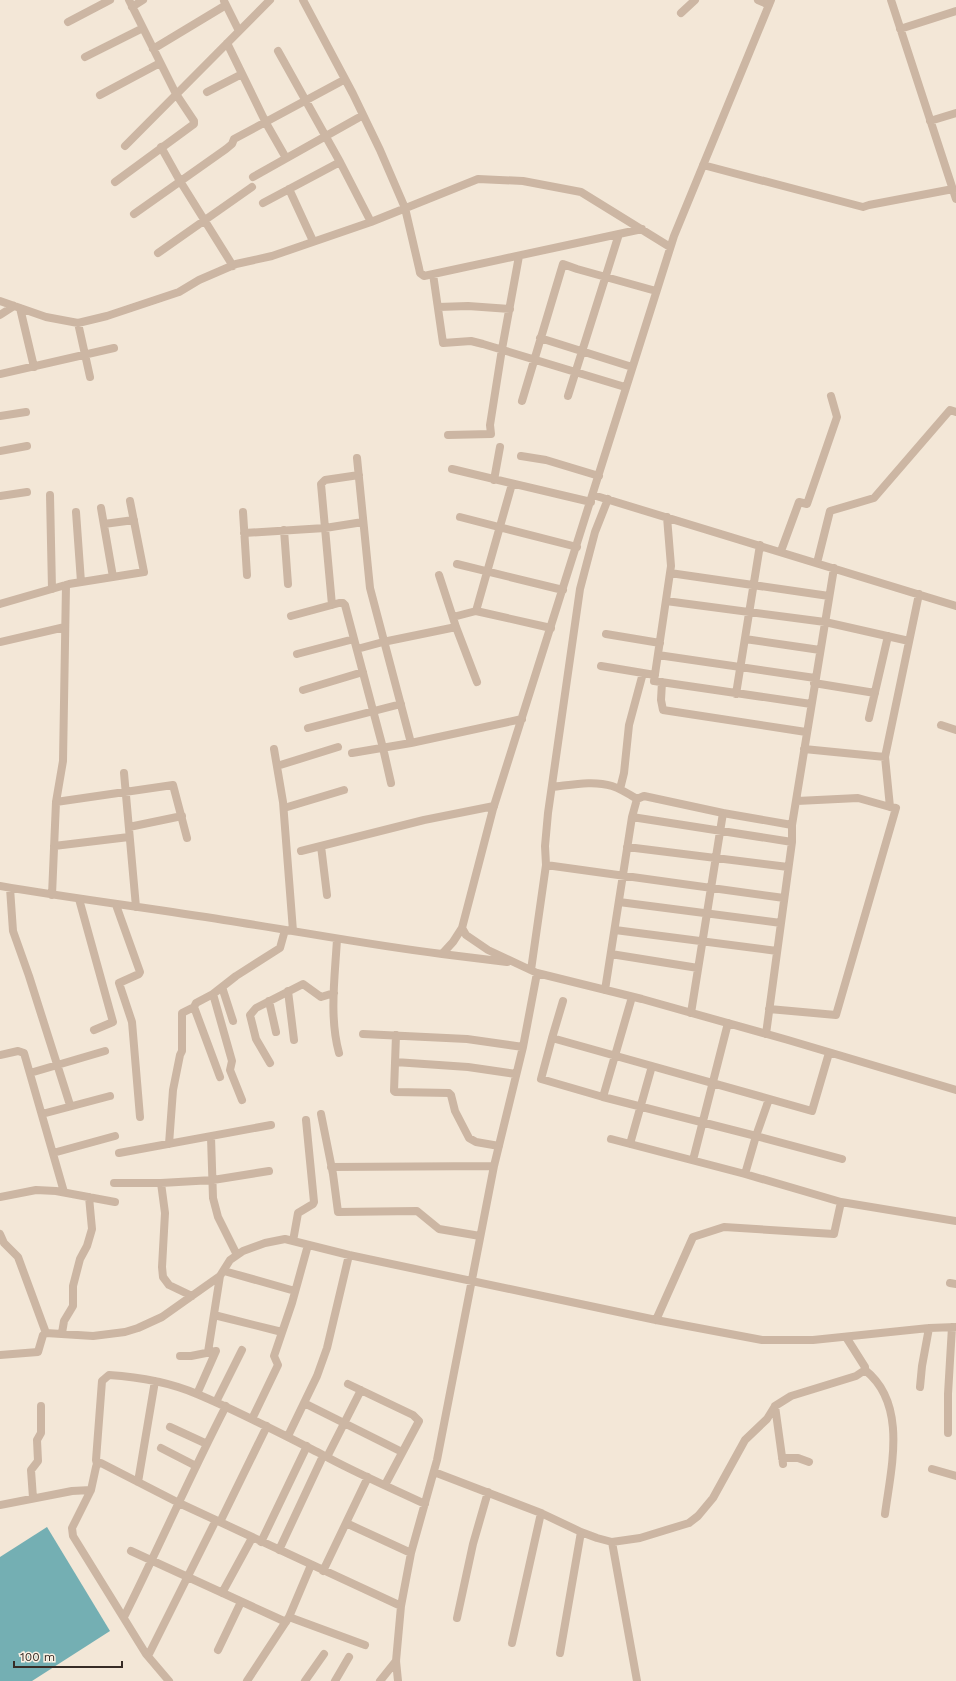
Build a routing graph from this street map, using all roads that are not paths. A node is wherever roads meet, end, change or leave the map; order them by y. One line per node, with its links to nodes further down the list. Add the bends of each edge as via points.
1 (110, 0): 13 (street)
2 (143, 0): 10 (street)
3 (270, 0): 16 (street)
4 (303, 0): 46 (street, via 369,126)
5 (695, 0): 12 (street)
6 (758, 0): 9 (street)
7 (891, 0): 15 (street)
8 (225, 2): 16 (street); 18 (street)
9 (770, 2): 37 (street)
10 (131, 3): 14 (street)
11 (956, 12): 15 (street)
12 (681, 13)
13 (68, 22)
14 (143, 28): 18 (street); 20 (street)
15 (900, 29): 30 (street)
16 (239, 31): 17 (street)
17 (227, 43): 22 (street); 25 (street)
18 (153, 49): 21 (street)
19 (278, 51): 27 (street)
20 (85, 57)
21 (160, 63): 25 (street); 26 (street)
22 (242, 74): 24 (street); 31 (street)
23 (340, 82): 27 (street)
24 (207, 92)
25 (176, 94): 33 (street); 34 (street, via 194,124)
26 (100, 95)
27 (306, 101): 31 (street); 32 (street)
28 (956, 113): 30 (street)
29 (358, 118): 32 (street)
30 (930, 121): 43 (street)
31 (266, 123): 35 (street); 39 (street, via 234,139 226,149)
32 (326, 135): 35 (street); 36 (street)
33 (125, 146)
34 (161, 147): 39 (street); 40 (street)
35 (286, 158): 38 (street)
36 (340, 162): 42 (street); 49 (street)
37 (703, 166): 43 (street, via 863,207); 53 (street)
38 (254, 177)
39 (180, 181): 47 (street); 48 (street)
40 (115, 182)
41 (252, 187): 48 (street)
42 (289, 189): 45 (street); 52 (street)
43 (952, 189): 44 (street)
44 (956, 199)
45 (263, 203)
46 (405, 208): 49 (street); 50 (street, via 478,179 523,181 581,192); 57 (street, via 420,273 424,276)
47 (134, 214)
48 (204, 220): 54 (street); 56 (street)
49 (371, 222): 52 (street)
50 (642, 229): 51 (street); 53 (street)
51 (619, 234): 55 (street); 58 (street)
52 (313, 241): 56 (street, via 272,256)
53 (670, 247): 59 (street)
54 (158, 253)
55 (519, 256): 57 (street); 63 (street)
56 (233, 266): 65 (street, via 199,280 179,292)
57 (433, 274): 62 (street)
58 (606, 278): 59 (street); 66 (street, via 563,264); 69 (street)
59 (656, 291): 73 (street)
60 (0, 301): 61 (street)
61 (17, 307): 64 (street); 65 (street, via 46,317); 72 (street)
62 (438, 307): 63 (street); 68 (street, via 443,343 471,341)
63 (510, 309): 68 (street)
64 (0, 315)
65 (78, 323): 70 (street)
66 (540, 338): 69 (street); 71 (street)
67 (114, 348): 70 (street)
68 (502, 350): 71 (street); 84 (street, via 490,425 491,434)
69 (582, 351): 73 (street); 74 (street)
70 (85, 355): 72 (street); 76 (street)
71 (534, 360): 74 (street); 80 (street)
72 (34, 367): 75 (street)
73 (632, 367): 77 (street)
74 (576, 372): 77 (street); 78 (street)
75 (0, 374)
76 (90, 377)
77 (625, 388): 92 (street)
78 (568, 396)
79 (831, 396): 115 (street, via 837,417 807,504 799,502)
80 (522, 401)
81 (26, 412): 83 (street)
82 (956, 412): 116 (street, via 950,410 874,498 830,511)
83 (0, 416)
84 (448, 435)
85 (27, 446): 87 (street)
86 (500, 447): 93 (street)
87 (0, 451)
88 (521, 456): 92 (street, via 546,460)
89 (357, 458): 91 (street)
90 (452, 469): 93 (street)
91 (359, 475): 107 (street); 109 (street, via 325,480 321,484)
92 (599, 476): 98 (street)
93 (494, 480): 94 (street)
94 (512, 484): 98 (street); 110 (street)
95 (27, 492): 97 (street)
96 (50, 495): 128 (street)
97 (0, 496)
98 (592, 499): 99 (street); 114 (street)
99 (608, 499): 104 (street); 186 (street, via 595,532 580,589)
100 (130, 501): 106 (street)
101 (101, 508): 108 (street)
102 (76, 512): 124 (street)
103 (243, 512): 112 (street)
104 (667, 517): 113 (street); 120 (street)
105 (460, 518): 110 (street)
106 (134, 520): 108 (street); 123 (street, via 144,572)
107 (363, 522): 109 (street); 150 (street, via 370,588)
108 (104, 524): 123 (street)
109 (325, 528): 111 (street); 134 (street)
110 (499, 528): 114 (street); 119 (street)
111 (284, 530): 112 (street); 125 (street)
112 (244, 533): 122 (street)
113 (760, 545): 115 (street); 126 (street)
114 (577, 547): 129 (street)
115 (781, 551): 116 (street)
116 (817, 563): 118 (street)
117 (458, 564): 119 (street)
118 (834, 568): 130 (street); 131 (street)
119 (487, 572): 129 (street); 136 (street)
120 (670, 573): 126 (street); 132 (street)
121 (439, 574): 139 (street)
122 (247, 575)
123 (113, 577): 124 (street)
124 (81, 582): 127 (street)
125 (288, 584)
126 (754, 584): 131 (street); 137 (street)
127 (66, 585): 128 (street); 141 (street)
128 (52, 589): 133 (street)
129 (563, 590): 143 (street)
130 (919, 594): 135 (street); 148 (street)
131 (829, 596): 140 (street)
132 (666, 601): 137 (street); 151 (street)
133 (0, 604)
134 (332, 605): 138 (street); 146 (street, via 345,605)
135 (956, 606)
136 (476, 611): 139 (street); 143 (street)
137 (750, 612): 140 (street); 147 (street)
138 (290, 616)
139 (453, 617): 142 (street)
140 (825, 622): 145 (street); 153 (street)
141 (65, 627): 149 (street); 192 (street, via 63,761)
142 (456, 627): 150 (street); 162 (street)
143 (551, 628): 171 (street)
144 (606, 634): 151 (street)
145 (888, 636): 148 (street); 165 (street)
146 (354, 639): 152 (street); 154 (street)
147 (745, 639): 153 (street); 157 (street)
148 (909, 641): 182 (street)
149 (0, 642)
150 (383, 642): 152 (street); 167 (street)
151 (660, 643): 155 (street)
152 (357, 649): 158 (street)
153 (820, 650): 161 (street)
154 (297, 654)
155 (658, 655): 157 (street); 160 (street)
156 (601, 666): 159 (street)
157 (741, 667): 161 (street); 166 (street)
158 (363, 672): 164 (street); 169 (street)
159 (643, 673): 160 (street); 187 (street, via 630,725)
160 (655, 675): 163 (street, via 654,681)
161 (815, 681): 165 (street); 168 (street)
162 (477, 682)
163 (662, 682): 166 (street); 175 (street, via 663,710)
164 (303, 690)
165 (875, 692): 170 (street)
166 (736, 694): 168 (street)
167 (400, 704): 169 (street); 176 (street)
168 (811, 704): 175 (street)
169 (374, 711): 173 (street); 178 (street)
170 (869, 718)
171 (522, 719): 176 (street); 193 (street)
172 (941, 726): 174 (street)
173 (308, 728)
174 (956, 730)
175 (806, 732): 180 (street)
176 (411, 743): 178 (street)
177 (338, 747): 183 (street)
178 (383, 748): 181 (street); 185 (street)
179 (274, 749): 183 (street)
180 (804, 749): 182 (street); 191 (street)
181 (352, 753)
182 (885, 757): 194 (street)
183 (277, 766): 195 (street)
184 (124, 773): 189 (street)
185 (391, 783)
186 (552, 787): 187 (street, via 595,783); 210 (street, via 545,846)
187 (620, 789): 190 (street)
188 (344, 790): 195 (street)
189 (126, 793): 192 (street); 197 (street, via 173,785); 200 (street)
190 (637, 799): 196 (street, via 644,796); 198 (street)
191 (797, 801): 194 (street, via 858,798); 199 (street)
192 (56, 802): 205 (street)
193 (494, 806): 206 (street, via 424,820); 225 (street)
194 (890, 807): 246 (street, via 896,808 836,1015)
195 (284, 808): 228 (street)
196 (723, 812): 199 (street); 201 (street)
197 (182, 816): 200 (street); 203 (street)
198 (632, 818): 201 (street); 207 (street)
199 (792, 825): 204 (street)
200 (129, 827): 202 (street)
201 (720, 831): 204 (street); 209 (street)
202 (129, 837): 205 (street); 222 (street)
203 (188, 838)
204 (792, 842): 211 (street)
205 (54, 846): 216 (street)
206 (321, 846): 208 (street); 217 (street)
207 (628, 847): 209 (street); 212 (street)
208 (301, 851)
209 (716, 858): 211 (street); 215 (street)
210 (546, 865): 212 (street); 236 (street)
211 (788, 867): 218 (street)
212 (623, 876): 215 (street); 220 (street)
213 (0, 886): 214 (street)
214 (10, 888): 216 (street); 265 (street, via 13,931)
215 (711, 888): 218 (street); 223 (street)
216 (52, 895): 219 (street)
217 (327, 895)
218 (784, 898): 224 (street)
219 (79, 899): 221 (street); 250 (street, via 113,1022)
220 (619, 902): 223 (street); 227 (street)
221 (116, 904): 222 (street); 280 (street, via 140,972 118,983 132,1022)
222 (136, 907): 226 (street)
223 (707, 914): 224 (street); 230 (street)
224 (781, 923): 231 (street)
225 (462, 928): 232 (street); 234 (street, via 488,950)
226 (285, 930): 228 (street); 237 (street, via 280,948)
227 (615, 930): 230 (street); 233 (street)
228 (293, 932): 229 (street)
229 (337, 939): 232 (street); 240 (street)
230 (702, 941): 231 (street); 235 (street)
231 (777, 951): 246 (street)
232 (442, 954): 234 (street)
233 (611, 954): 235 (street); 238 (street)
234 (513, 963): 236 (street)
235 (698, 968): 247 (street)
236 (534, 971): 238 (street); 257 (street)
237 (222, 987): 241 (street); 248 (street)
238 (606, 990): 242 (street)
239 (288, 991): 240 (street, via 302,984 321,997); 243 (street); 256 (street)
240 (334, 993): 260 (street, via 334,1023)
241 (213, 994): 245 (street, via 196,1003); 275 (street, via 232,1061 230,1070)
242 (632, 997): 247 (street); 262 (street)
243 (270, 1001): 251 (street); 264 (street, via 256,1008 250,1015 256,1040)
244 (563, 1001): 255 (street)
245 (194, 1007): 269 (street); 288 (street, via 182,1013 182,1051 173,1090)
246 (769, 1009): 253 (street)
247 (691, 1013): 249 (street)
248 (233, 1021)
249 (728, 1023): 253 (street); 270 (street)
250 (94, 1030)
251 (276, 1032)
252 (363, 1034): 254 (street)
253 (766, 1034): 259 (street)
254 (396, 1035): 257 (street, via 467,1039); 263 (street)
255 (552, 1038): 262 (street); 273 (street, via 541,1079)
256 (294, 1040)
257 (523, 1047): 268 (street)
258 (105, 1051): 265 (street)
259 (829, 1052): 271 (street); 274 (street, via 812,1111)
260 (339, 1053)
261 (0, 1055): 267 (street, via 22,1051)
262 (615, 1056): 266 (street); 273 (street)
263 (395, 1062): 268 (street, via 468,1067); 290 (street, via 395,1092 448,1093 469,1138 476,1142)
264 (270, 1063)
265 (58, 1064): 267 (street); 276 (street)
266 (652, 1066): 270 (street); 277 (street)
267 (30, 1073): 278 (street)
268 (516, 1074): 290 (street)
269 (220, 1077)
270 (713, 1083): 274 (street); 282 (street)
271 (956, 1090)
272 (110, 1096): 276 (street)
273 (603, 1096): 277 (street)
274 (769, 1099): 286 (street)
275 (242, 1100)
276 (70, 1105): 278 (street)
277 (641, 1106): 282 (street); 289 (street)
278 (42, 1114): 291 (street)
279 (320, 1114): 296 (street)
280 (140, 1117)
281 (306, 1120): 310 (street, via 314,1202 298,1212)
282 (703, 1122): 286 (street); 294 (street)
283 (272, 1125): 285 (street)
284 (115, 1136): 291 (street)
285 (211, 1136): 288 (street); 299 (street)
286 (756, 1136): 293 (street); 298 (street)
287 (611, 1138): 289 (street)
288 (169, 1144): 292 (street)
289 (630, 1144): 294 (street)
290 (499, 1146): 295 (street)
291 (53, 1153): 302 (street)
292 (119, 1153)
293 (842, 1159)
294 (693, 1160): 298 (street)
295 (494, 1166): 296 (street); 309 (street)
296 (331, 1167): 309 (street, via 338,1212 417,1211 439,1229)
297 (269, 1171): 299 (street)
298 (745, 1174): 306 (street)
299 (213, 1180): 301 (street); 312 (street, via 213,1198 218,1217)
300 (114, 1183): 301 (street)
301 (161, 1183): 317 (street, via 165,1213 163,1278 169,1285)
302 (64, 1192): 303 (street, via 36,1190); 304 (street)
303 (0, 1197)
304 (90, 1197): 305 (street); 324 (street, via 92,1229 88,1246 80,1258 73,1306 64,1321)
305 (115, 1202)
306 (841, 1202): 307 (street); 319 (street, via 834,1234 724,1227 692,1237)
307 (956, 1221)
308 (0, 1235): 322 (street, via 4,1243 18,1256)
309 (480, 1236): 315 (street)
310 (293, 1241): 311 (street); 312 (street, via 285,1239 265,1243)
311 (308, 1245): 313 (street); 316 (street)
312 (237, 1255): 314 (street, via 230,1260)
313 (349, 1255): 315 (street); 337 (street, via 327,1348)
314 (222, 1273): 316 (street); 317 (street); 318 (street)
315 (471, 1280): 319 (street); 356 (street)
316 (295, 1292): 323 (street)
317 (192, 1296): 324 (street, via 162,1317 125,1332 93,1336)
318 (214, 1315): 323 (street); 327 (street)
319 (656, 1320): 325 (street, via 762,1340)
320 (954, 1327): 321 (street); 345 (street, via 948,1394)
321 (930, 1328): 325 (street); 333 (street)
322 (46, 1332): 324 (street); 328 (street, via 42,1335 38,1352)
323 (282, 1332): 341 (street, via 274,1356 278,1365)
324 (62, 1333)
325 (846, 1337): 330 (street)
326 (242, 1350): 336 (street)
327 (208, 1352): 329 (street); 335 (street, via 216,1351)
328 (0, 1355)
329 (180, 1356)
330 (865, 1370): 340 (street, via 856,1376 791,1396); 368 (street, via 886,1397 892,1414 892,1470)
331 (155, 1381): 335 (street, via 178,1386); 353 (street, via 109,1375 102,1381); 359 (street)
332 (348, 1384): 334 (street)
333 (920, 1387)
334 (361, 1390): 342 (street); 350 (street, via 417,1418 418,1424)
335 (197, 1394): 336 (street)
336 (216, 1402): 339 (street)
337 (304, 1402): 342 (street); 346 (street)
338 (41, 1406): 363 (street, via 41,1433 37,1440 38,1461 31,1470)
339 (226, 1406): 341 (street); 347 (street)
340 (775, 1406): 352 (street, via 782,1461 798,1458); 374 (street, via 767,1419 745,1440 713,1498 690,1523 640,1538)
341 (252, 1418): 343 (street)
342 (344, 1423): 350 (street); 351 (street)
343 (266, 1426): 346 (street); 369 (street)
344 (170, 1427): 347 (street)
345 (948, 1433)
346 (288, 1436): 348 (street)
347 (207, 1444): 354 (street)
348 (307, 1446): 351 (street); 373 (street)
349 (161, 1448): 354 (street)
350 (402, 1452): 360 (street)
351 (325, 1456): 358 (street); 375 (street)
352 (809, 1462)
353 (97, 1464): 359 (street); 361 (street)
354 (196, 1466): 364 (street)
355 (932, 1469): 357 (street)
356 (434, 1472): 362 (street); 365 (street)
357 (956, 1476)
358 (368, 1477): 360 (street); 370 (street)
359 (138, 1482): 364 (street)
360 (385, 1485): 365 (street)
361 (91, 1490): 363 (street); 385 (street, via 72,1528 73,1536)
362 (488, 1492): 367 (street); 386 (street, via 473,1544)
363 (33, 1498): 366 (street)
364 (179, 1503): 369 (street); 378 (street)
365 (425, 1504): 377 (street)
366 (0, 1505)
367 (542, 1512): 371 (street); 388 (street)
368 (885, 1514)
369 (218, 1521): 372 (street); 381 (street)
370 (346, 1523): 377 (street); 380 (street)
371 (581, 1532): 374 (street); 391 (street)
372 (252, 1538): 373 (street); 382 (street)
373 (261, 1542): 375 (street)
374 (612, 1542): 402 (street)
375 (279, 1550): 379 (street)
376 (131, 1551): 378 (street)
377 (412, 1553): 384 (street)
378 (152, 1561): 381 (street); 385 (street)
379 (311, 1565): 380 (street); 387 (street)
380 (323, 1571): 384 (street)
381 (188, 1578): 382 (street); 393 (street)
382 (222, 1593): 383 (street)
383 (241, 1602): 387 (street); 390 (street)
384 (401, 1606): 395 (street)
385 (124, 1617): 393 (street)
386 (457, 1618)
387 (288, 1619): 389 (street); 397 (street)
388 (512, 1643)
389 (365, 1645)
390 (218, 1650)
391 (560, 1653)
392 (324, 1654): 398 (street)
393 (148, 1656): 396 (street)
394 (349, 1657): 399 (street)
395 (396, 1661): 400 (street); 401 (street)
396 (169, 1681)
397 (247, 1681)
398 (306, 1681)
399 (335, 1681)
400 (380, 1681)
401 (398, 1681)
402 (637, 1681)

